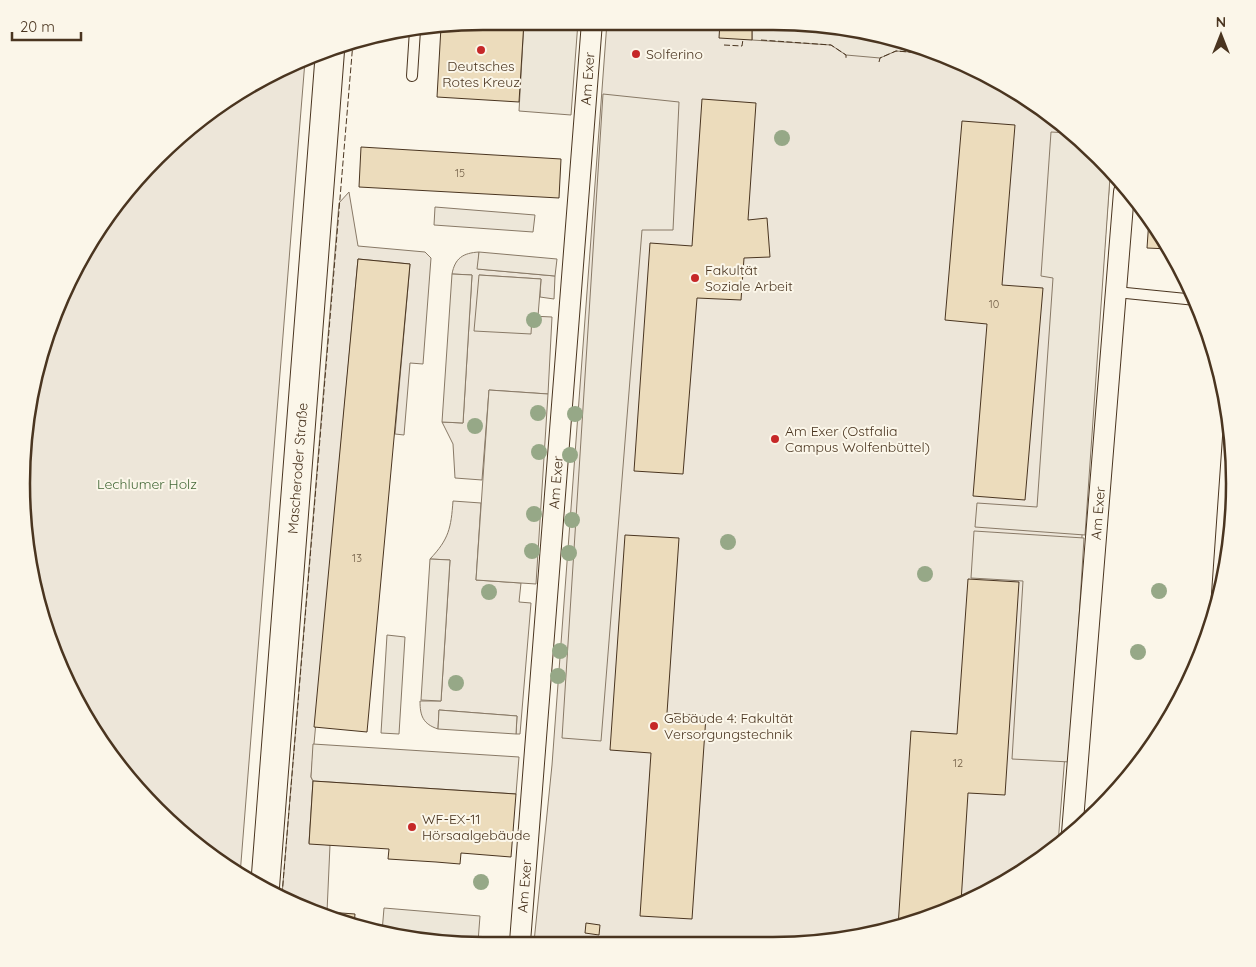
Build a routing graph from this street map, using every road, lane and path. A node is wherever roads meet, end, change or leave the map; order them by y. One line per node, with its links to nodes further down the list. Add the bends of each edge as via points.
1 (591, 30): 12 (street, Am Exer)
2 (415, 36): 4 (lane)
3 (330, 57): 11 (main road, Mascheroder Straße)
4 (412, 76)
5 (1124, 197): 6 (street, Am Exer)
6 (1116, 292): 7 (lane); 10 (street, Am Exer)
7 (1186, 299)
8 (1226, 472): 9 (lane)
9 (1220, 557)
10 (1073, 823)
11 (265, 881)
12 (520, 937)

